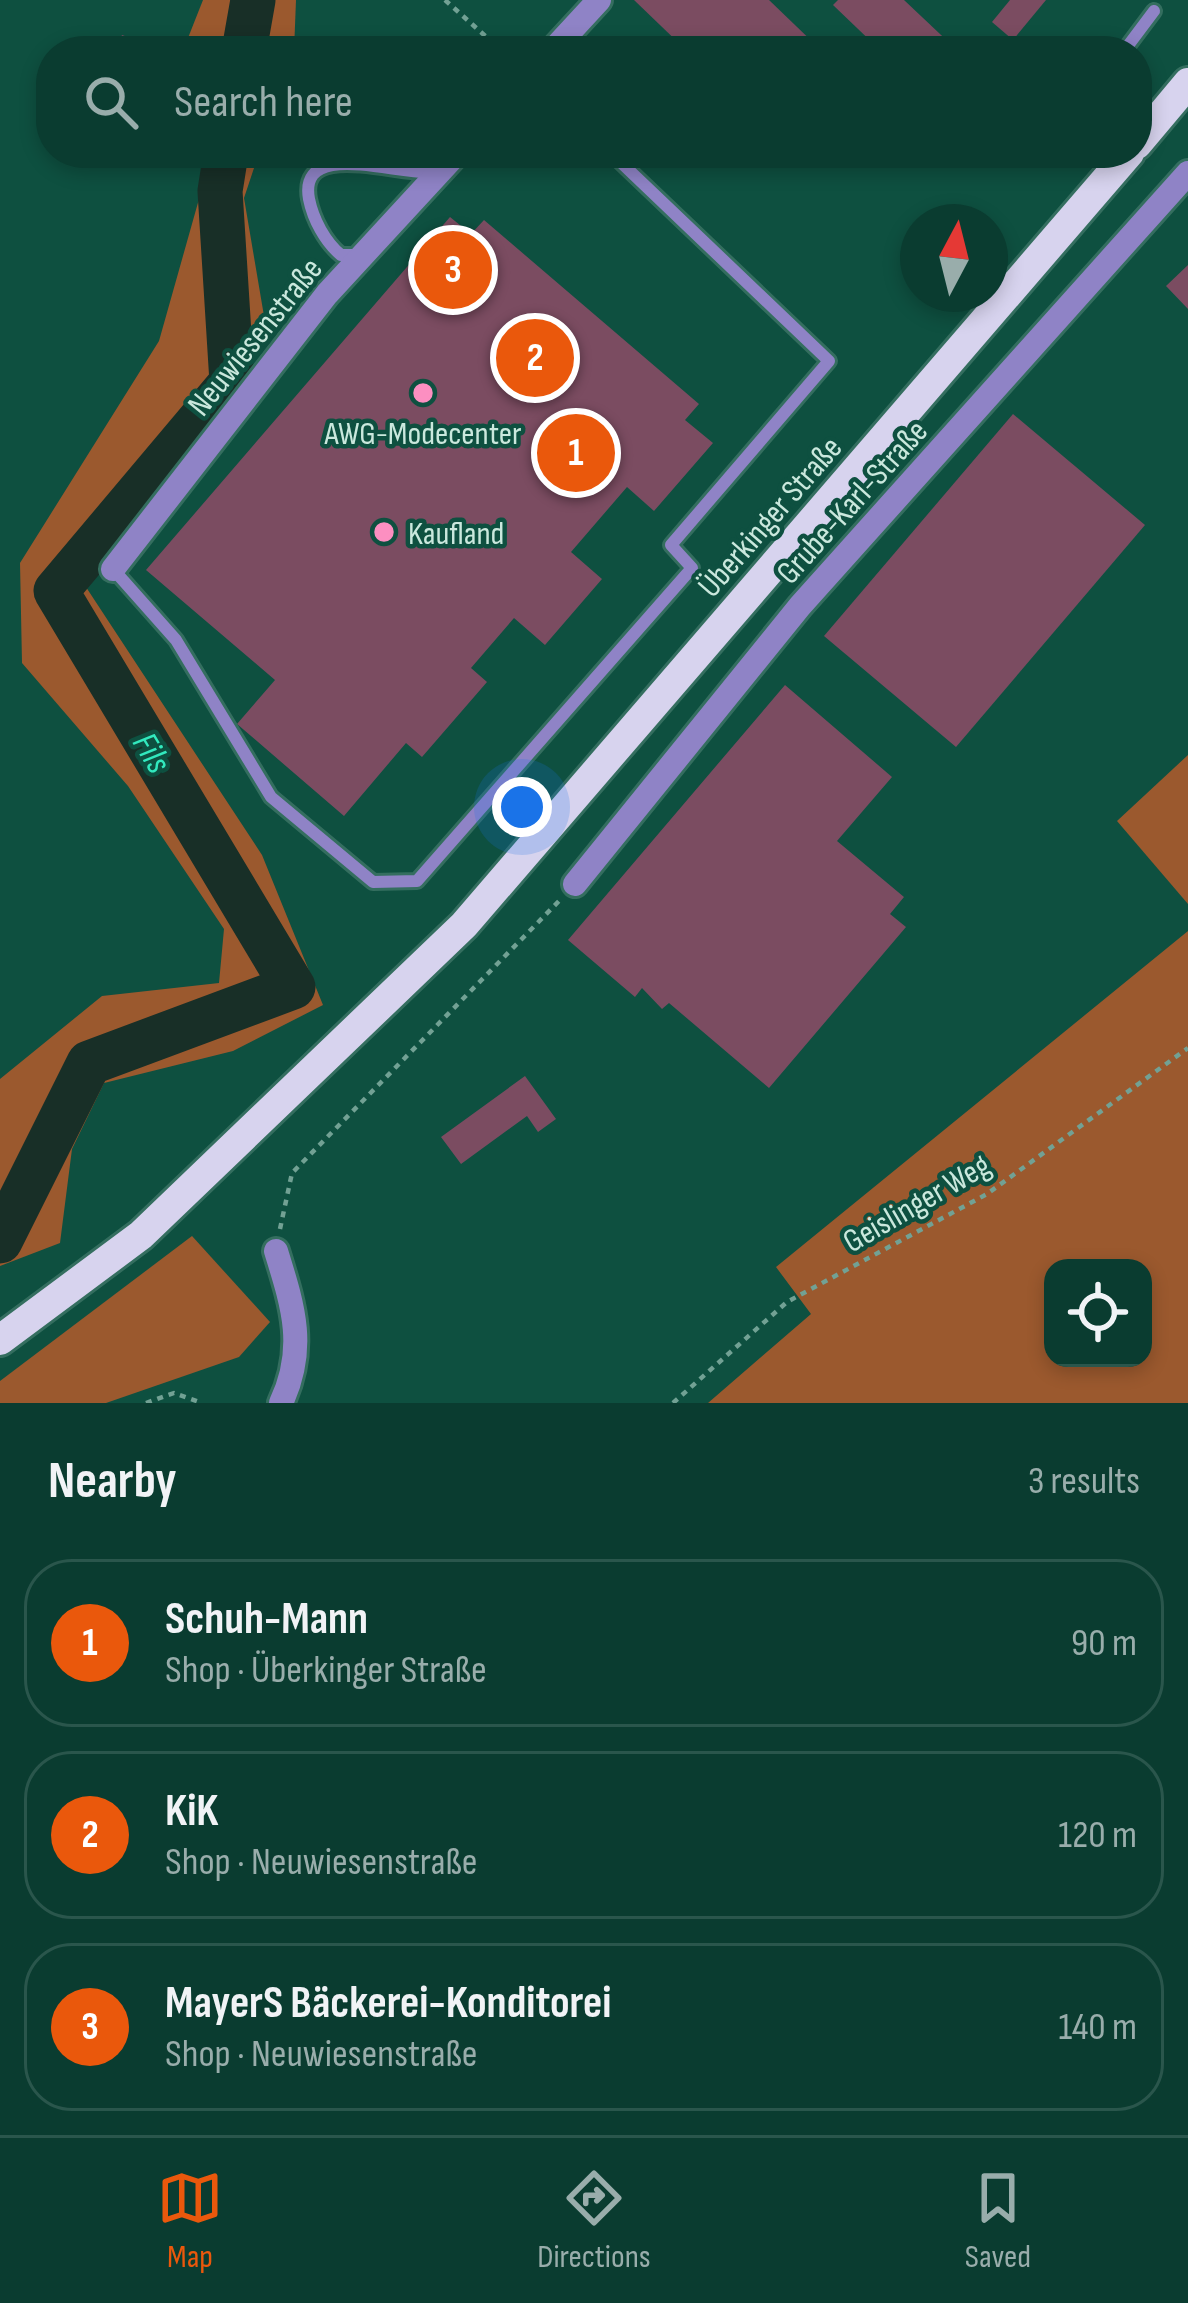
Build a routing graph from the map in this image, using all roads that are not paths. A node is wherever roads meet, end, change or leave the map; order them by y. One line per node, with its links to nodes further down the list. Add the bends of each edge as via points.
1 (598, 0): 3 (street)
2 (1154, 11): 4 (lane)
3 (566, 36)
4 (1135, 36)
5 (1188, 83): 6 (main road)
6 (1152, 125)
7 (319, 168): 14 (lane, via 307,187 310,206 330,245 341,255)
8 (375, 168): 9 (lane)
9 (431, 168)
10 (443, 168): 14 (street, Neuwiesenstraße)
11 (626, 168): 15 (lane, via 829,361 671,545 692,568 417,881 373,882 271,797 176,640)
12 (1116, 168): 18 (main road, Überkinger Straße, via 464,926 141,1235)
13 (1188, 173): 16 (street, Grube-Karl-Straße, via 800,606)
14 (363, 255): 15 (street, Neuwiesenstraße)
15 (113, 568)
16 (575, 884)
17 (276, 1251): 19 (street, via 298,1349)
18 (0, 1340)
19 (281, 1403)

